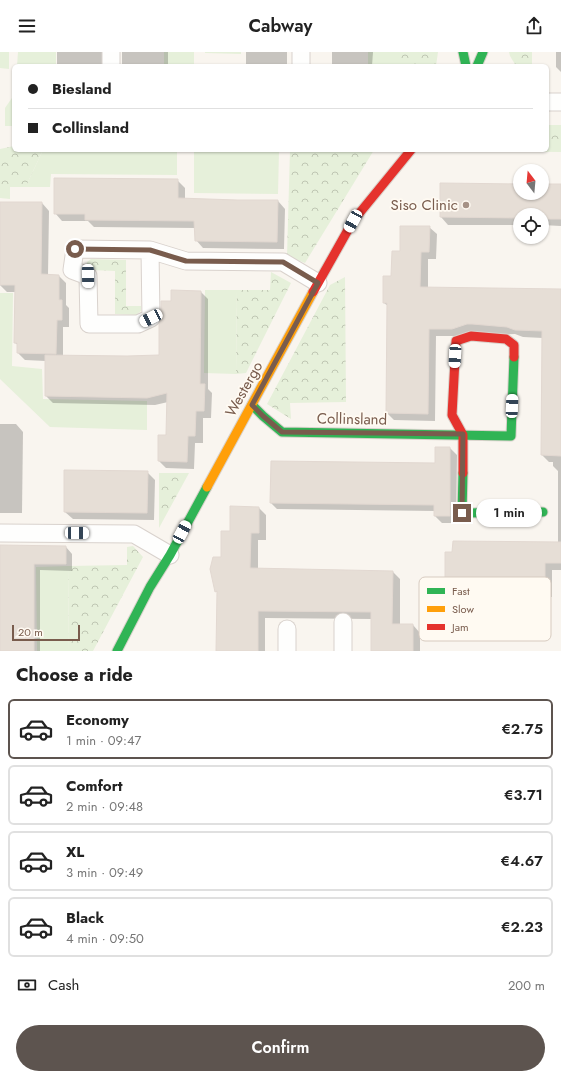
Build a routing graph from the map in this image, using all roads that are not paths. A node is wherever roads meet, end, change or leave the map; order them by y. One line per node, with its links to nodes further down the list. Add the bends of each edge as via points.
1 (111, 52): 5 (street)
2 (301, 52): 6 (street)
3 (462, 52): 7 (street)
4 (483, 52): 8 (street)
5 (111, 64)
6 (301, 64)
7 (465, 64)
8 (478, 64)
9 (549, 102): 10 (street)
10 (561, 102)
11 (409, 152): 13 (street, Westergo, via 353,221)
12 (150, 250): 12 (street, via 75,249 72,270 88,276 89,324 138,324 151,318); 13 (street, via 186,261 283,262)
13 (318, 283): 14 (street, Westergo)
14 (252, 405): 15 (street, Collinsland, via 282,432); 18 (street, Westergo)
15 (463, 434): 15 (street, Collinsland, via 511,436 514,345 506,338 471,336 456,341 452,415); 16 (street, via 462,513)
16 (543, 512)
17 (0, 533): 18 (street, via 134,534)
18 (170, 555): 21 (street, Westergo, via 150,587)
19 (343, 622): 23 (street)
20 (287, 629): 22 (street)
21 (117, 651)
22 (287, 651)
23 (343, 651)

